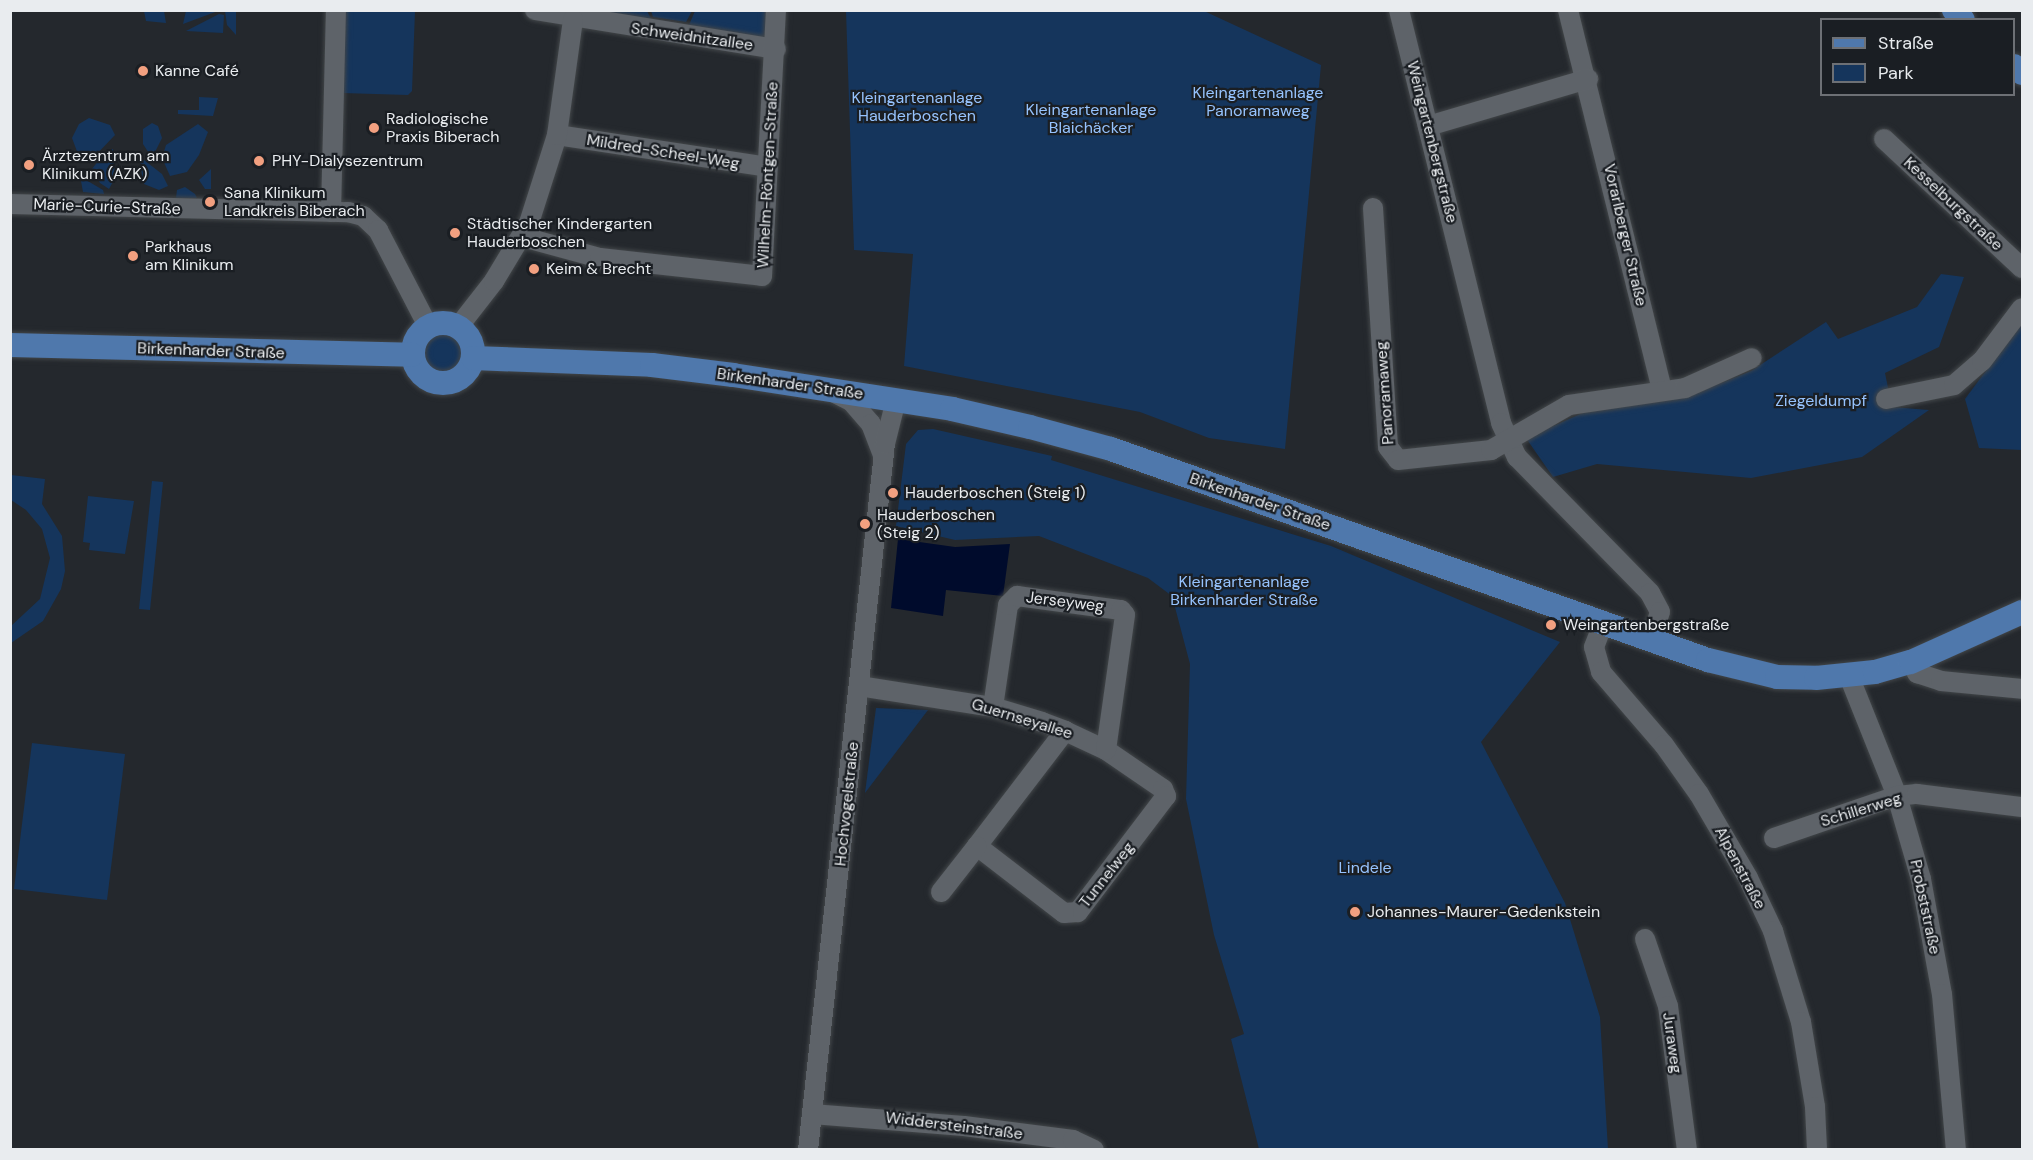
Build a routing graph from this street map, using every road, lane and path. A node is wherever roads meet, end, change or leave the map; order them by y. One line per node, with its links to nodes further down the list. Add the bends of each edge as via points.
1 (336, 10): 15 (street)
2 (535, 10): 6 (street, Schweidnitzallee)
3 (776, 10): 7 (street, Wilhelm-Röntgen-Straße)
4 (1399, 10): 9 (street, Weingartenbergstraße)
5 (1568, 10): 8 (street, Vorarlberger Straße)
6 (573, 19): 7 (street, Schweidnitzallee); 10 (street)
7 (776, 49): 12 (street, Wilhelm-Röntgen-Straße)
8 (1588, 80): 9 (street); 26 (street, Vorarlberger Straße)
9 (1428, 126): 29 (street, Weingartenbergstraße)
10 (557, 135): 12 (street, Mildred-Scheel-Weg); 16 (street)
11 (1884, 139): 17 (street, Kesselburgstraße)
12 (768, 167): 16 (street, Wilhelm-Röntgen-Straße, via 762,276 600,258)
13 (10, 204): 15 (street, Marie-Curie-Straße)
14 (1373, 208): 29 (street, Panoramaweg, via 1389,453 1405,461 1491,450)
15 (331, 212): 19 (street, Marie-Curie-Straße, via 363,216 378,230)
16 (523, 237): 20 (street)
17 (2022, 268)
18 (2022, 308): 27 (street, via 1982,361 1954,385)
19 (428, 326): 20 (main road, via 444,322); 22 (main road, via 416,338)
20 (459, 326): 23 (main road, via 471,340)
21 (10, 345): 22 (main road, Birkenharder Straße)
22 (412, 355): 23 (main road, via 420,374 438,383 464,375)
23 (473, 358): 25 (main road, Birkenharder Straße, via 651,366)
24 (1752, 358): 26 (street, via 1712,379)
25 (831, 390): 28 (main road, Birkenharder Straße); 30 (street, Hochvogelstraße, via 850,401 870,424)
26 (1662, 390): 29 (street, via 1569,405)
27 (1886, 399)
28 (896, 400): 30 (street, Hochvogelstraße); 32 (main road, Birkenharder Straße, via 952,409 1111,449)
29 (1509, 441): 33 (street, Weingartenbergstraße, via 1516,457 1549,494 1650,593 1660,612)
30 (884, 458): 36 (street, Hochvogelstraße)
31 (2022, 612): 34 (main road, Birkenharder Straße)
32 (1604, 621): 33 (main road, Birkenharder Straße); 52 (street, Alpenstraße, via 1594,647 1601,672 1664,745 1699,795 1748,878 1773,931 1801,1022 1815,1107)
33 (1652, 639): 35 (main road, Birkenharder Straße, via 1708,660 1777,677)
34 (1911, 662): 35 (main road, Birkenharder Straße); 37 (street, via 1917,673 1941,681)
35 (1849, 676): 42 (street, Probststraße)
36 (859, 686): 38 (street, Guernseyallee); 48 (street, Hochvogelstraße)
37 (2022, 689)
38 (993, 707): 39 (street, Guernseyallee); 40 (street, Jerseyweg, via 1008,605 1017,596 1121,610 1125,615)
39 (1065, 731): 40 (street, Guernseyallee); 45 (street)
40 (1106, 750): 41 (street, Guernseyallee, via 1163,789)
41 (1166, 796): 45 (street, Tunnelweg, via 1078,912 1064,913)
42 (1897, 796): 43 (street, Schillerweg, via 1917,794); 44 (street, Schillerweg); 53 (street, Probststraße, via 1935,943)
43 (2022, 807)
44 (1774, 838)
45 (977, 846): 46 (street)
46 (941, 892)
47 (1645, 939): 51 (street, Juraweg, via 1668,1006)
48 (812, 1114): 49 (street, Hochvogelstraße); 50 (street, Widdersteinstraße, via 964,1126 1073,1140)
49 (808, 1149)
50 (1094, 1149)
51 (1687, 1149)
52 (1817, 1149)
53 (1956, 1149)

